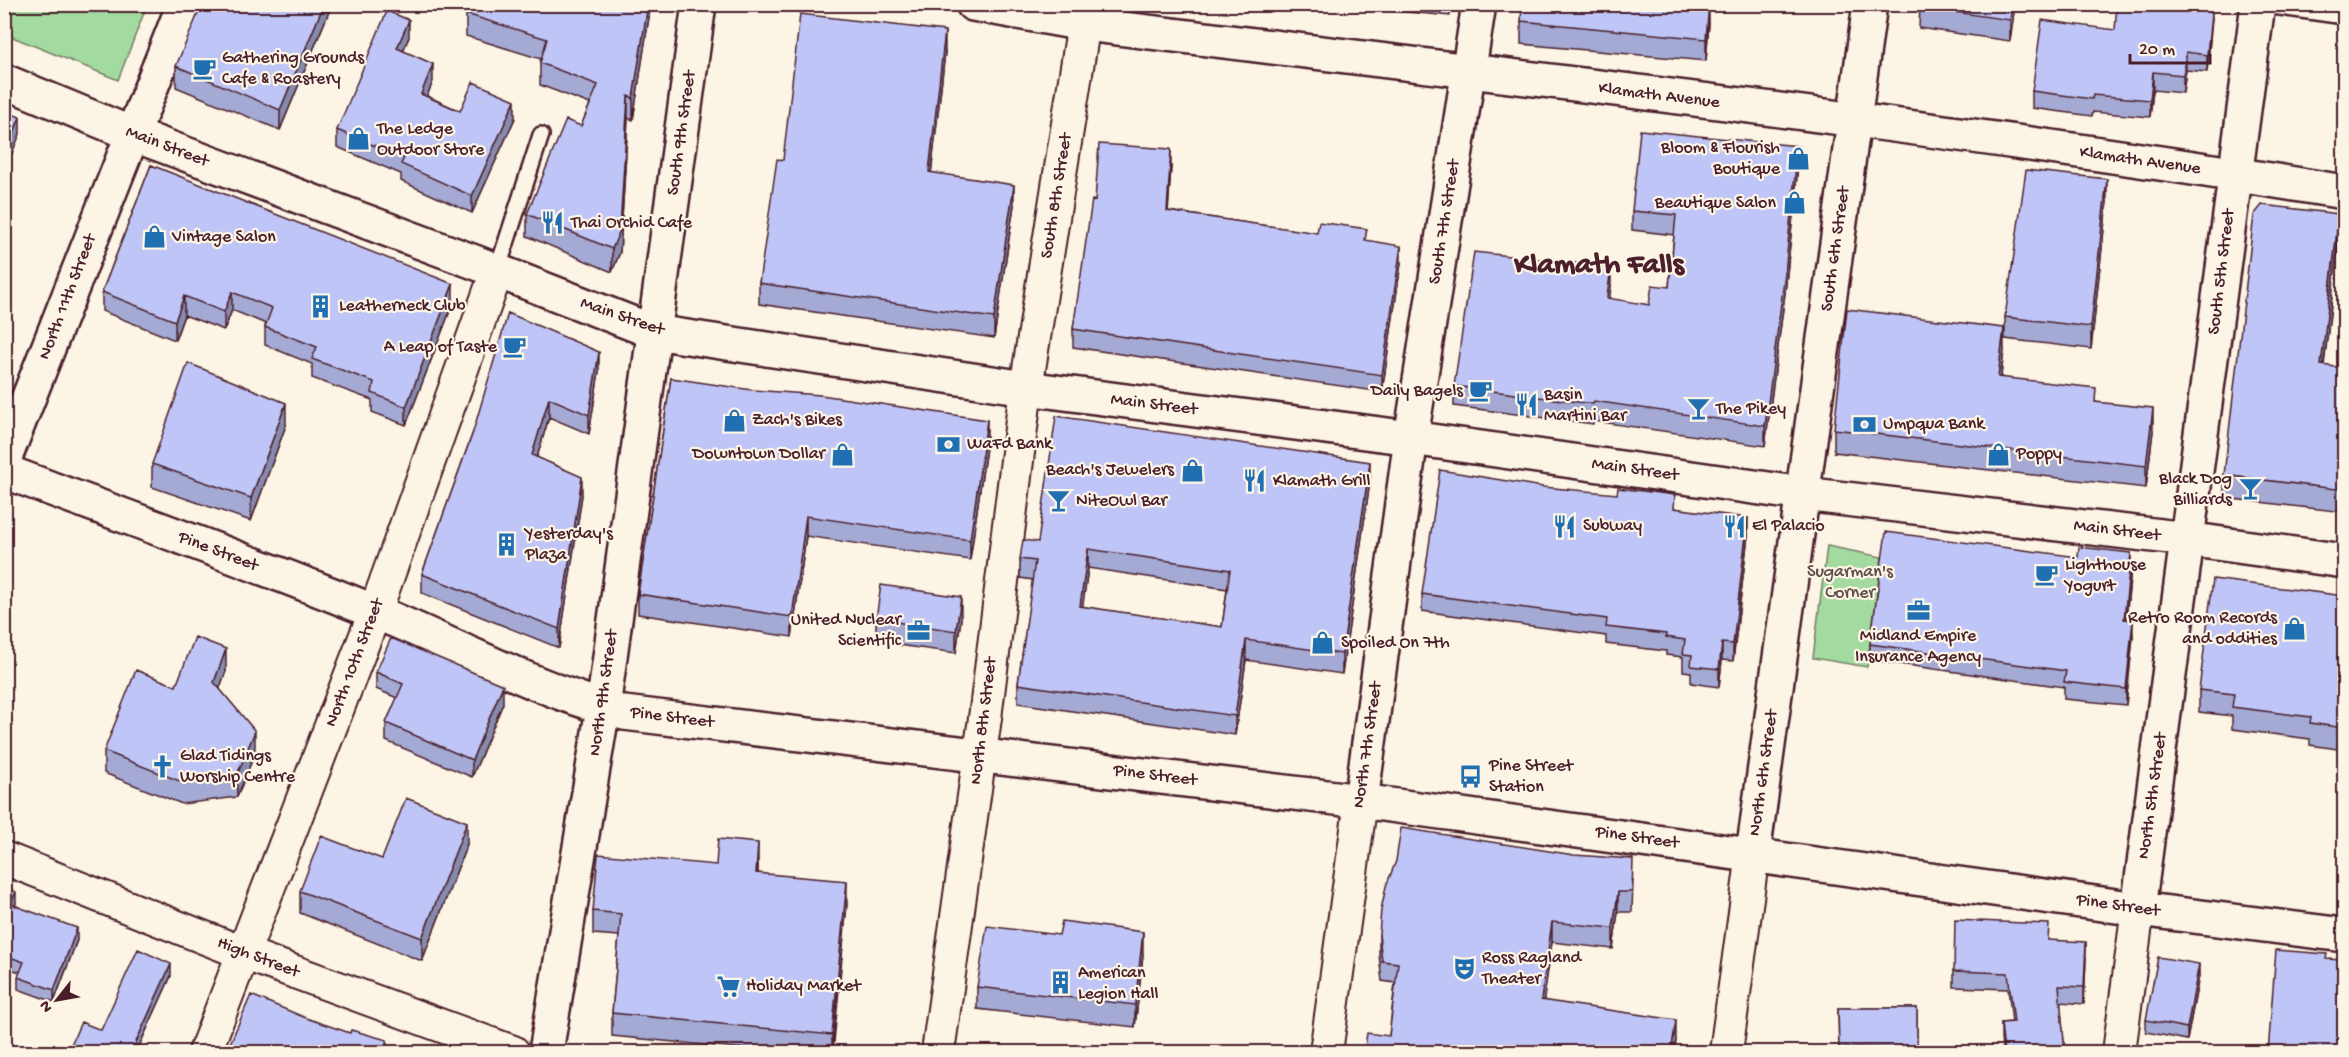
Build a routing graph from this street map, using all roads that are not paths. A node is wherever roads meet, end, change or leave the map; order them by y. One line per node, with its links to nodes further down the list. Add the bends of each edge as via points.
1 (184, 4): 12 (main road, North 11th Street)
2 (699, 4): 17 (main road, South 9th Street)
3 (973, 4): 7 (main road, Klamath Avenue)
4 (1479, 4): 9 (main road, South 7th Street)
5 (1870, 4): 11 (main road, South 6th Street)
6 (2258, 4): 8 (lane); 14 (main road, South 5th Street)
7 (1085, 14): 9 (main road, Klamath Avenue); 18 (street, South 8th Street)
8 (2344, 16)
9 (1469, 72): 11 (main road, Klamath Avenue); 19 (main road, South 7th Street)
10 (4, 81): 12 (main road, Main Street)
11 (1854, 121): 14 (main road, Klamath Avenue); 22 (main road, South 6th Street)
12 (132, 135): 16 (main road, Main Street); 20 (main road, North 11th Street)
13 (542, 135): 16 (lane)
14 (2235, 174): 15 (main road, Klamath Avenue); 23 (main road, South 5th Street)
15 (2344, 192)
16 (497, 271): 17 (main road, Main Street); 25 (street, North 10th Street)
17 (654, 332): 18 (main road, Main Street); 26 (main road, North 9th Street)
18 (1026, 388): 19 (main road, Main Street); 27 (street, North 8th Street)
19 (1411, 438): 22 (main road, Main Street); 28 (main road, North 7th Street)
20 (4, 460)
21 (4, 471): 25 (main road, Pine Street)
22 (1803, 494): 23 (main road, Main Street); 29 (main road, North 6th Street)
23 (2187, 539): 24 (main road, Main Street); 31 (main road, North 5th Street)
24 (2344, 561)
25 (375, 612): 26 (main road, Pine Street); 33 (street, North 10th Street)
26 (603, 708): 27 (main road, Pine Street); 36 (main road, North 9th Street)
27 (980, 756): 28 (main road, Pine Street); 37 (street, North 8th Street)
28 (1361, 801): 29 (main road, Pine Street); 38 (street, North 7th Street)
29 (1753, 854): 31 (main road, Pine Street); 39 (street, North 6th Street)
30 (4, 858): 33 (street, High Street)
31 (2138, 909): 32 (main road, Pine Street); 40 (street, North 5th Street)
32 (2344, 935)
33 (243, 953): 34 (street, North 10th Street); 35 (street, High Street)
34 (205, 1053)
35 (513, 1053)
36 (546, 1053)
37 (938, 1053)
38 (1326, 1053)
39 (1726, 1053)
40 (2119, 1053)

